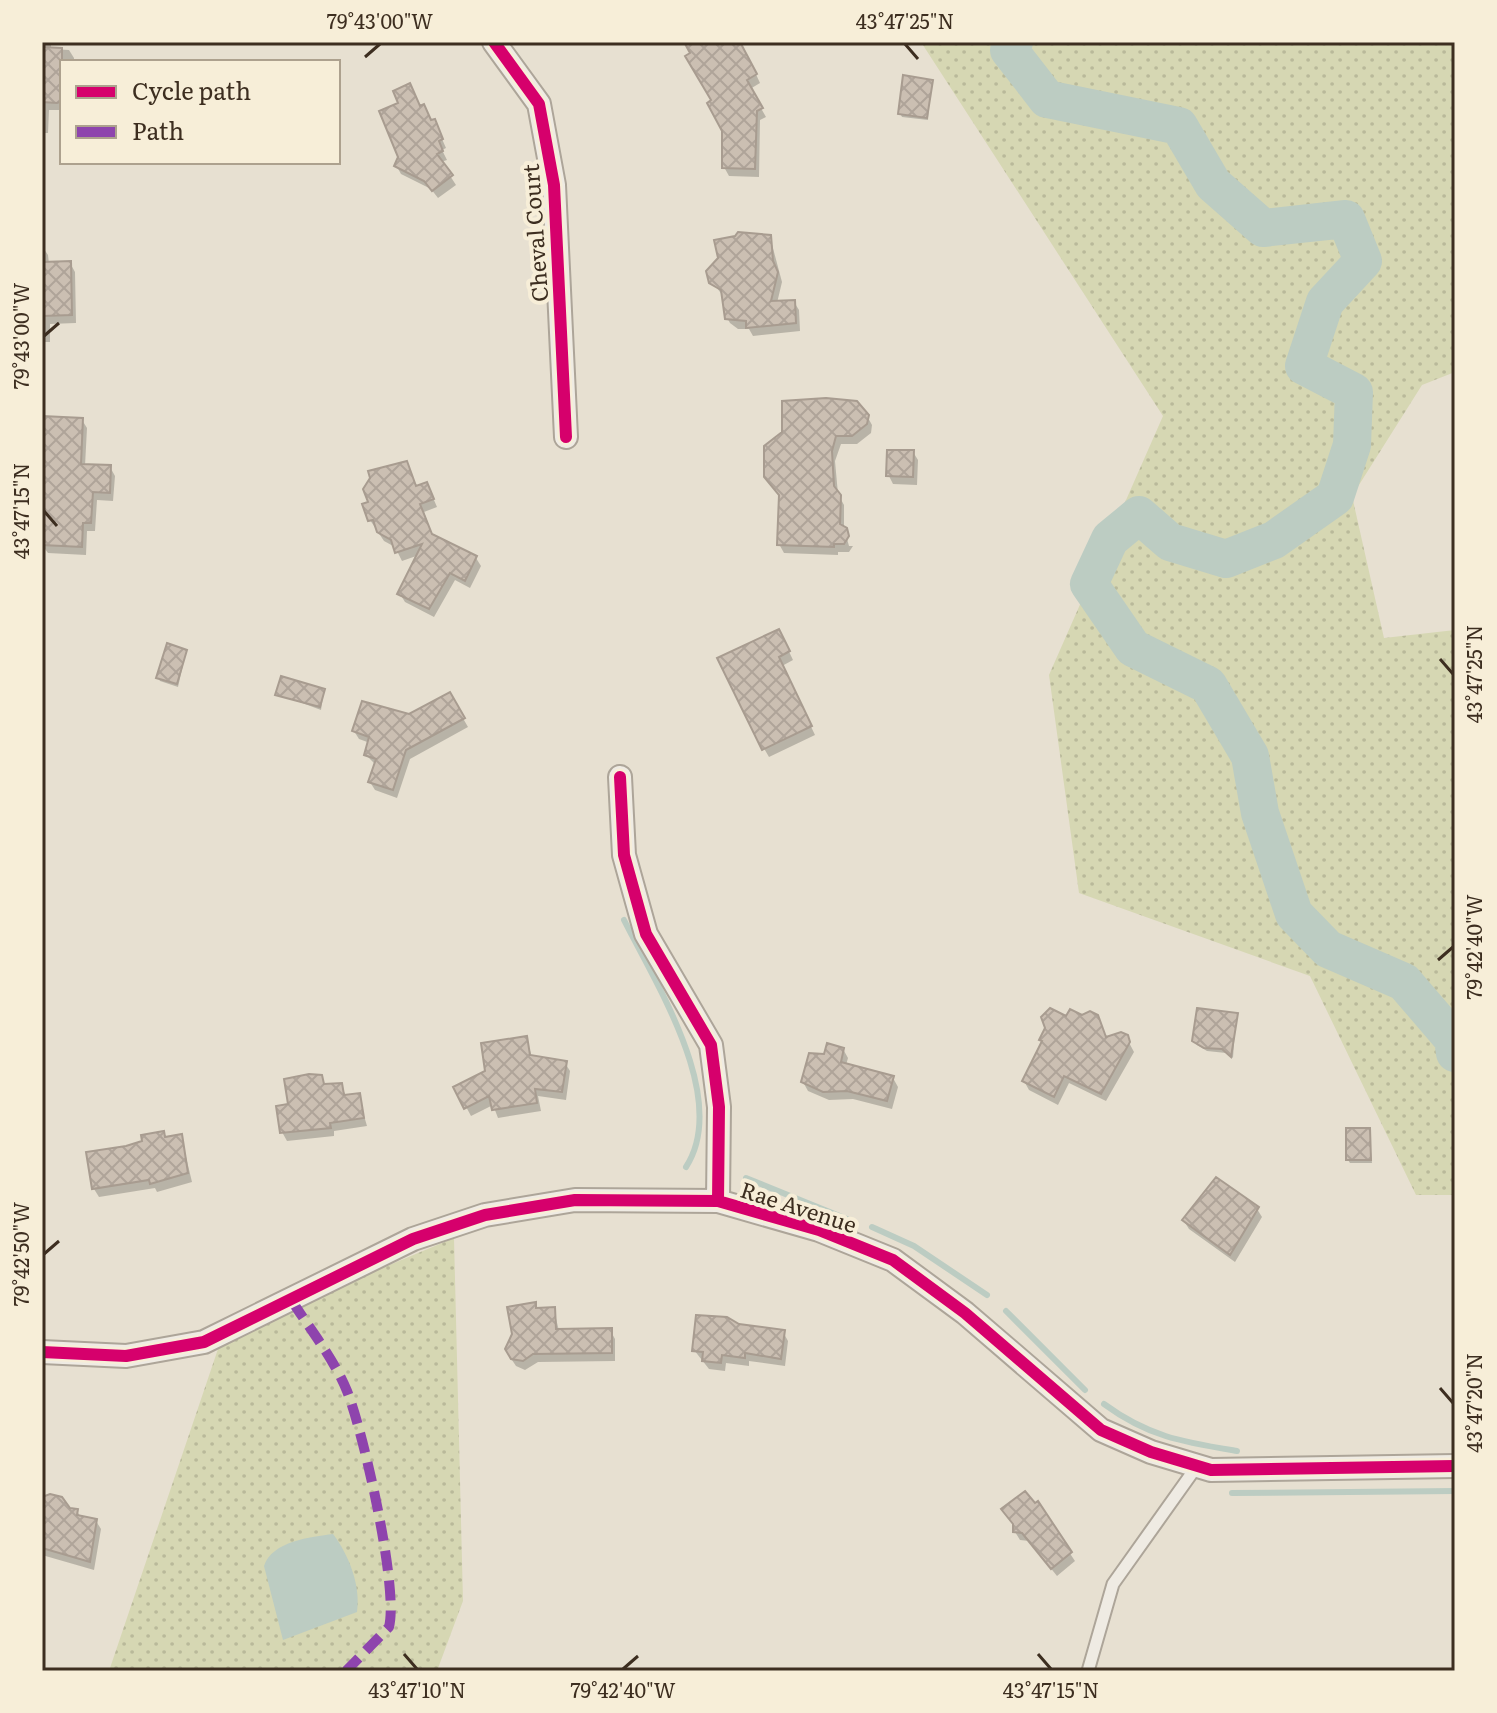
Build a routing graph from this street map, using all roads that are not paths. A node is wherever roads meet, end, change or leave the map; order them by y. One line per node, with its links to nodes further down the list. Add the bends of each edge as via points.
1 (494, 42): 2 (street, Cheval Court, via 539,104 548,149)
2 (566, 437)
3 (620, 777): 4 (street, via 624,855 646,934 711,1045 719,1107)
4 (718, 1201): 5 (street, Rae Avenue, via 575,1200 485,1215 413,1239 204,1342 126,1356); 6 (street, Rae Avenue, via 819,1230 893,1260 965,1313 1101,1430)
5 (42, 1352)
6 (1197, 1465): 7 (street, Rae Avenue, via 1211,1470); 8 (lane, via 1113,1584)
7 (1455, 1466)
8 (1088, 1671)

